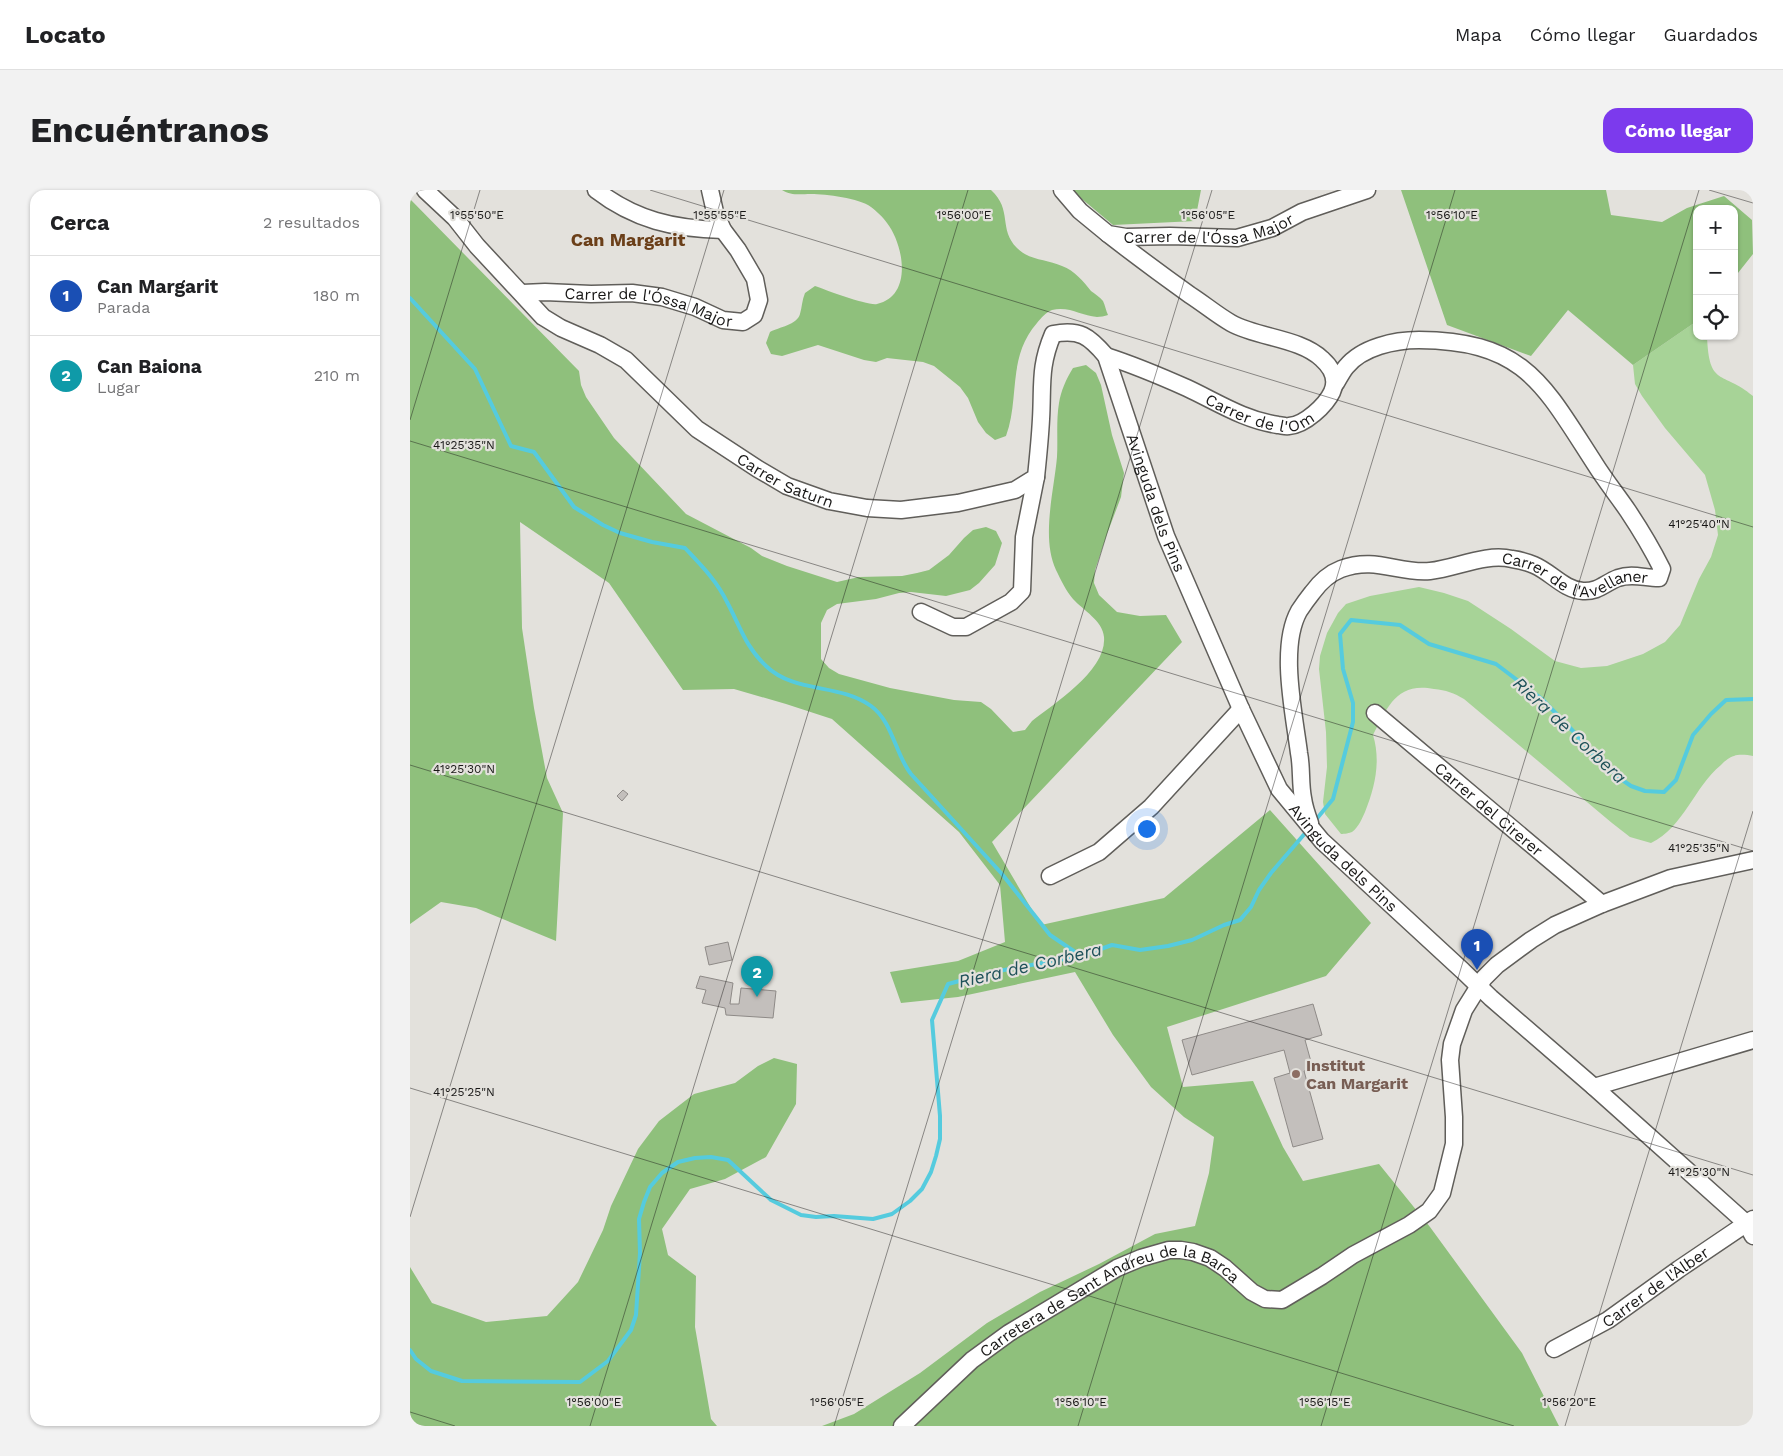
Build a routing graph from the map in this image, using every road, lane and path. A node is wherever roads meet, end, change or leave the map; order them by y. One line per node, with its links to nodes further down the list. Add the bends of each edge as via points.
1 (425, 190): 8 (street, Carrer Saturn, via 455,218)
2 (596, 190): 6 (street, via 614,204 662,223 690,229)
3 (710, 190): 6 (street, Carrer de l'Óssa Major)
4 (1062, 190): 7 (street, Carrer de l'Óssa Major, via 1080,211)
5 (1367, 190): 7 (street, Carrer de l'Óssa Major, via 1302,212 1272,228 1237,238)
6 (723, 230): 8 (street, Carrer de l'Óssa Major, via 755,279 759,300 754,315 743,322 723,320 662,297 632,293)
7 (1108, 234): 10 (street, via 1232,324 1306,347 1322,358)
8 (522, 293): 11 (street, Carrer Saturn, via 543,317 626,360 698,429 758,470 829,501 901,510 958,503 1015,490)
9 (1106, 356): 10 (street, Carrer de l'Om, via 1133,364 1243,416 1290,426 1309,418 1322,406); 11 (street, via 1091,339 1069,331 1053,334 1041,373 1042,416); 13 (street, Avinguda dels Pins, via 1166,536)
10 (1336, 383): 15 (street, Carrer de l'Avellaner, via 1347,366 1363,353 1388,344 1445,340 1499,353 1535,379 1562,412 1628,510 1662,569 1658,578 1635,574 1617,578 1595,591 1581,591 1560,583 1535,565 1511,558 1430,571 1363,564 1340,569 1323,578 1299,612 1289,656 1303,798)
11 (1036, 477): 12 (street, via 1024,538 1022,591 1012,602 966,627 953,627)
12 (921, 612)
13 (1241, 709): 15 (street, Avinguda dels Pins, via 1279,788); 17 (street, via 1151,807 1099,852)
14 (1375, 713): 18 (street, Carrer del Cirerer)
15 (1312, 830): 19 (street, Avinguda dels Pins)
16 (1753, 860): 18 (street, Carretera de Sant Andreu de la Barca, via 1671,878)
17 (1050, 876)
18 (1602, 904): 19 (street, Carretera de Sant Andreu de la Barca, via 1555,925 1531,940 1497,965)
19 (1478, 986): 21 (street, Avinguda dels Pins); 24 (street, Carretera de Sant Andreu de la Barca, via 1464,1010 1452,1044 1454,1144 1442,1193 1429,1211 1282,1300 1259,1296 1210,1258 1193,1252 1169,1250 1117,1268 1009,1333 965,1366)
20 (1753, 1040): 21 (street)
21 (1594, 1087): 22 (street, Avinguda dels Pins)
22 (1751, 1226): 23 (street, Carrer de l'Àlber, via 1679,1268 1608,1320)
23 (1554, 1349)
24 (902, 1426)

